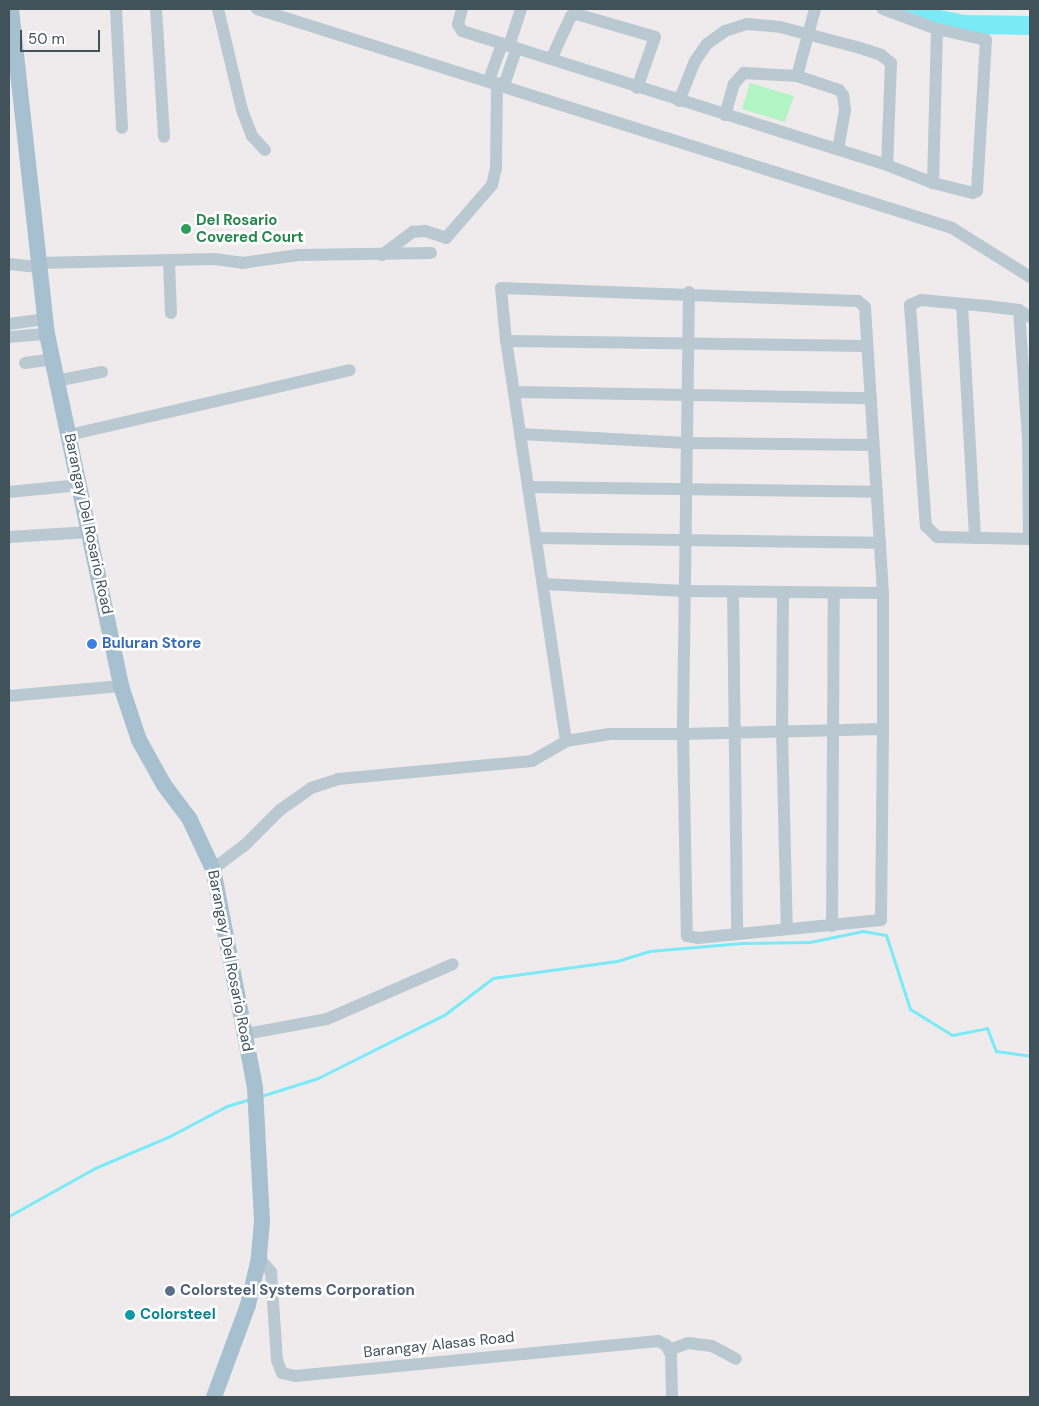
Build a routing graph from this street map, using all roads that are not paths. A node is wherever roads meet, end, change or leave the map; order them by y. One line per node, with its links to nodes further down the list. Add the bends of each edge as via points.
1 (116, 9): 20 (street)
2 (156, 9): 21 (street)
3 (218, 9): 23 (street, via 242,110 252,136)
4 (257, 9): 16 (street)
5 (462, 9): 12 (street, via 459,28)
6 (521, 9): 12 (street)
7 (815, 9): 11 (street)
8 (883, 9): 10 (street)
9 (10, 16): 14 (main road, Barangay Del Rosario Road)
10 (937, 29): 25 (street); 25 (street, via 986,40 979,186 973,193)
11 (809, 34): 15 (street); 18 (street, via 762,24 747,24 725,31 707,44 695,61); 24 (street, via 881,55 891,63)
12 (509, 46): 13 (street); 16 (street)
13 (552, 57): 17 (street); 17 (street, via 571,16 576,14 652,36 656,40)
14 (13, 74): 30 (main road, Barangay Del Rosario Road)
15 (797, 76): 19 (street, via 744,73 734,84); 22 (street, via 838,90 843,95 845,110)
16 (497, 82): 27 (street, via 496,168 492,185 446,238 424,231 413,232); 31 (street, via 952,228)
17 (636, 88): 18 (street)
18 (679, 101): 19 (street)
19 (725, 116): 22 (street)
20 (122, 128)
21 (164, 137)
22 (838, 149): 24 (street)
23 (265, 150)
24 (887, 165): 25 (street)
25 (933, 183)
26 (431, 253): 27 (street)
27 (382, 255): 28 (street, via 298,255 242,263 215,259)
28 (168, 261): 30 (street); 35 (street)
29 (9, 264): 30 (street)
30 (38, 265): 38 (main road, Barangay Del Rosario Road)
31 (1030, 277)
32 (689, 292): 40 (street, via 501,288); 41 (street); 42 (street, via 858,301 865,307)
33 (962, 304): 34 (street); 65 (street); 65 (street, via 920,300 910,306 926,526 937,537)
34 (1019, 310): 36 (street); 53 (street)
35 (170, 313)
36 (1030, 317)
37 (9, 324): 38 (street)
38 (46, 326): 39 (street); 43 (main road, Barangay Del Rosario Road)
39 (9, 338)
40 (506, 341): 41 (street); 48 (street)
41 (688, 345): 42 (street); 49 (street)
42 (868, 346): 50 (street)
43 (52, 359): 44 (street); 47 (main road, Barangay Del Rosario Road)
44 (25, 363)
45 (350, 370): 52 (street)
46 (102, 372): 47 (street)
47 (56, 382): 52 (main road, Barangay Del Rosario Road)
48 (514, 392): 49 (street); 51 (street)
49 (687, 394): 50 (street); 54 (street)
50 (870, 398): 55 (street)
51 (521, 434): 54 (street); 57 (street)
52 (69, 435): 56 (main road, Barangay Del Rosario Road)
53 (1029, 439): 59 (street)
54 (686, 443): 55 (street); 58 (street)
55 (873, 445): 61 (street)
56 (80, 485): 60 (street); 62 (main road, Barangay Del Rosario Road)
57 (528, 487): 58 (street); 64 (street)
58 (686, 490): 61 (street); 67 (street)
59 (1030, 490): 66 (street)
60 (9, 492)
61 (876, 492): 68 (street)
62 (90, 532): 63 (street); 75 (main road, Barangay Del Rosario Road)
63 (9, 538)
64 (537, 538): 67 (street); 69 (street)
65 (975, 538): 66 (street)
66 (1030, 539)
67 (685, 542): 68 (street); 70 (street)
68 (880, 544): 73 (street)
69 (543, 584): 70 (street); 82 (street)
70 (684, 591): 71 (street); 81 (street)
71 (734, 592): 72 (street); 80 (street)
72 (783, 592): 74 (street); 79 (street)
73 (883, 593): 74 (street); 77 (street)
74 (834, 594): 78 (street)
75 (121, 686): 76 (street); 83 (main road, Barangay Del Rosario Road, via 143,748 164,785 189,818)
76 (9, 696)
77 (882, 728): 78 (street); 84 (street, via 883,916 876,923)
78 (834, 730): 79 (street); 84 (street)
79 (782, 731): 80 (street); 85 (street)
80 (733, 732): 81 (street); 86 (street)
81 (683, 734): 82 (street, via 603,734); 86 (street, via 687,936)
82 (566, 741): 83 (street, via 532,761 338,780 311,788 280,810 244,846)
83 (213, 868): 88 (main road, Barangay Del Rosario Road)
84 (832, 926): 85 (street)
85 (787, 929): 86 (street)
86 (737, 934)
87 (453, 964): 88 (street, via 327,1019)
88 (246, 1034): 89 (main road, Barangay Del Rosario Road, via 257,1109 262,1221)
89 (259, 1258): 90 (street, Barangay Alasas Road, via 271,1272 277,1360 282,1373 295,1376 658,1341); 92 (main road, Barangay Del Rosario Road, via 248,1305)
90 (669, 1350): 91 (street, via 681,1344 712,1346); 93 (street)
91 (736, 1359)
92 (214, 1397)
93 (672, 1397)

